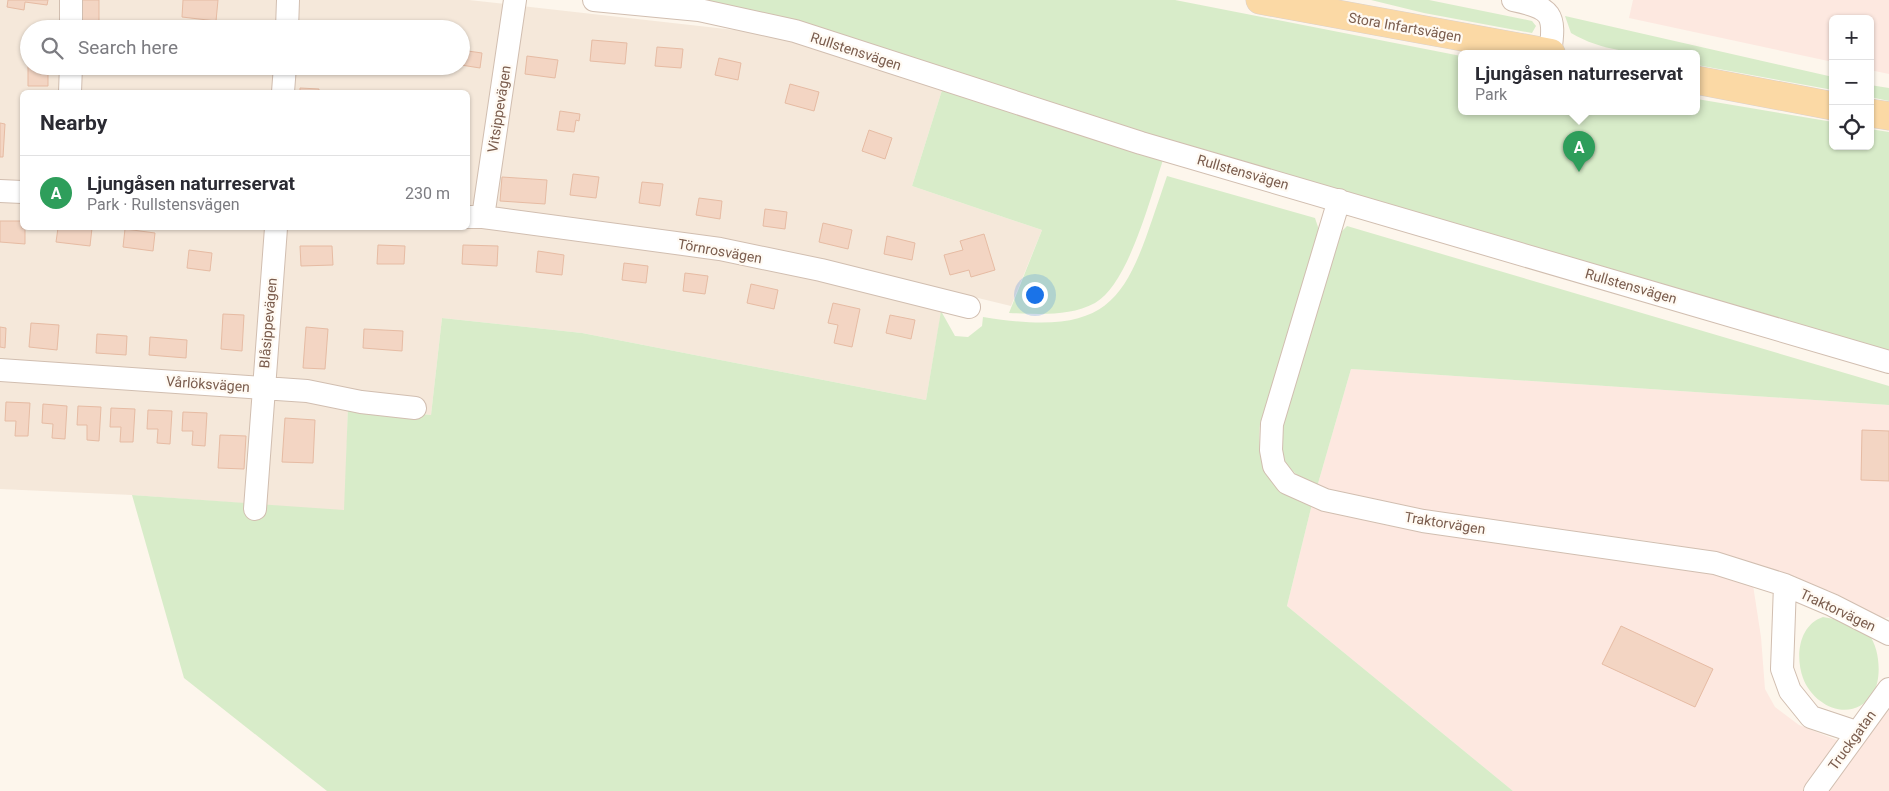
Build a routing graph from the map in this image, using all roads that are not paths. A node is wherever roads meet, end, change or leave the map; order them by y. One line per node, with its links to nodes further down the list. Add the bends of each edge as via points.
1 (71, 0): 8 (street)
2 (288, 0): 9 (street)
3 (516, 0): 21 (street, Vitsippevägen)
4 (594, 0): 20 (street, Rullstensvägen, via 699,10 786,29 1141,143)
5 (1260, 0): 7 (main road, Stora Infartsvägen)
6 (1513, 0): 11 (street, via 1536,4 1548,13 1554,29)
7 (1301, 4): 10 (main road, Stora Infartsvägen)
8 (71, 20)
9 (287, 20)
10 (1535, 50)
11 (1550, 50)
12 (71, 75): 15 (street)
13 (285, 75): 16 (street)
14 (1700, 81): 17 (main road)
15 (70, 90)
16 (284, 90)
17 (1829, 105)
18 (0, 190): 19 (street)
19 (20, 192)
20 (1338, 200): 24 (street, Rullstensvägen); 29 (street, Traktorvägen, via 1272,424 1274,466 1288,483 1326,500 1384,512 1715,563)
21 (475, 217): 23 (street, Törnrosvägen, via 720,249)
22 (276, 230): 26 (street, Blåsippevägen)
23 (969, 307)
24 (1889, 362)
25 (0, 370): 26 (street, Vårlöksvägen)
26 (263, 387): 27 (street, Vårlöksvägen); 28 (street, Blåsippevägen)
27 (415, 408)
28 (255, 509)
29 (1785, 585): 30 (street, Traktorvägen, via 1832,604); 32 (street, via 1782,670 1790,691 1811,717)
30 (1889, 634)
31 (1889, 689): 32 (street, Truckgatan)
32 (1856, 732): 33 (street, Truckgatan)
33 (1815, 791)

